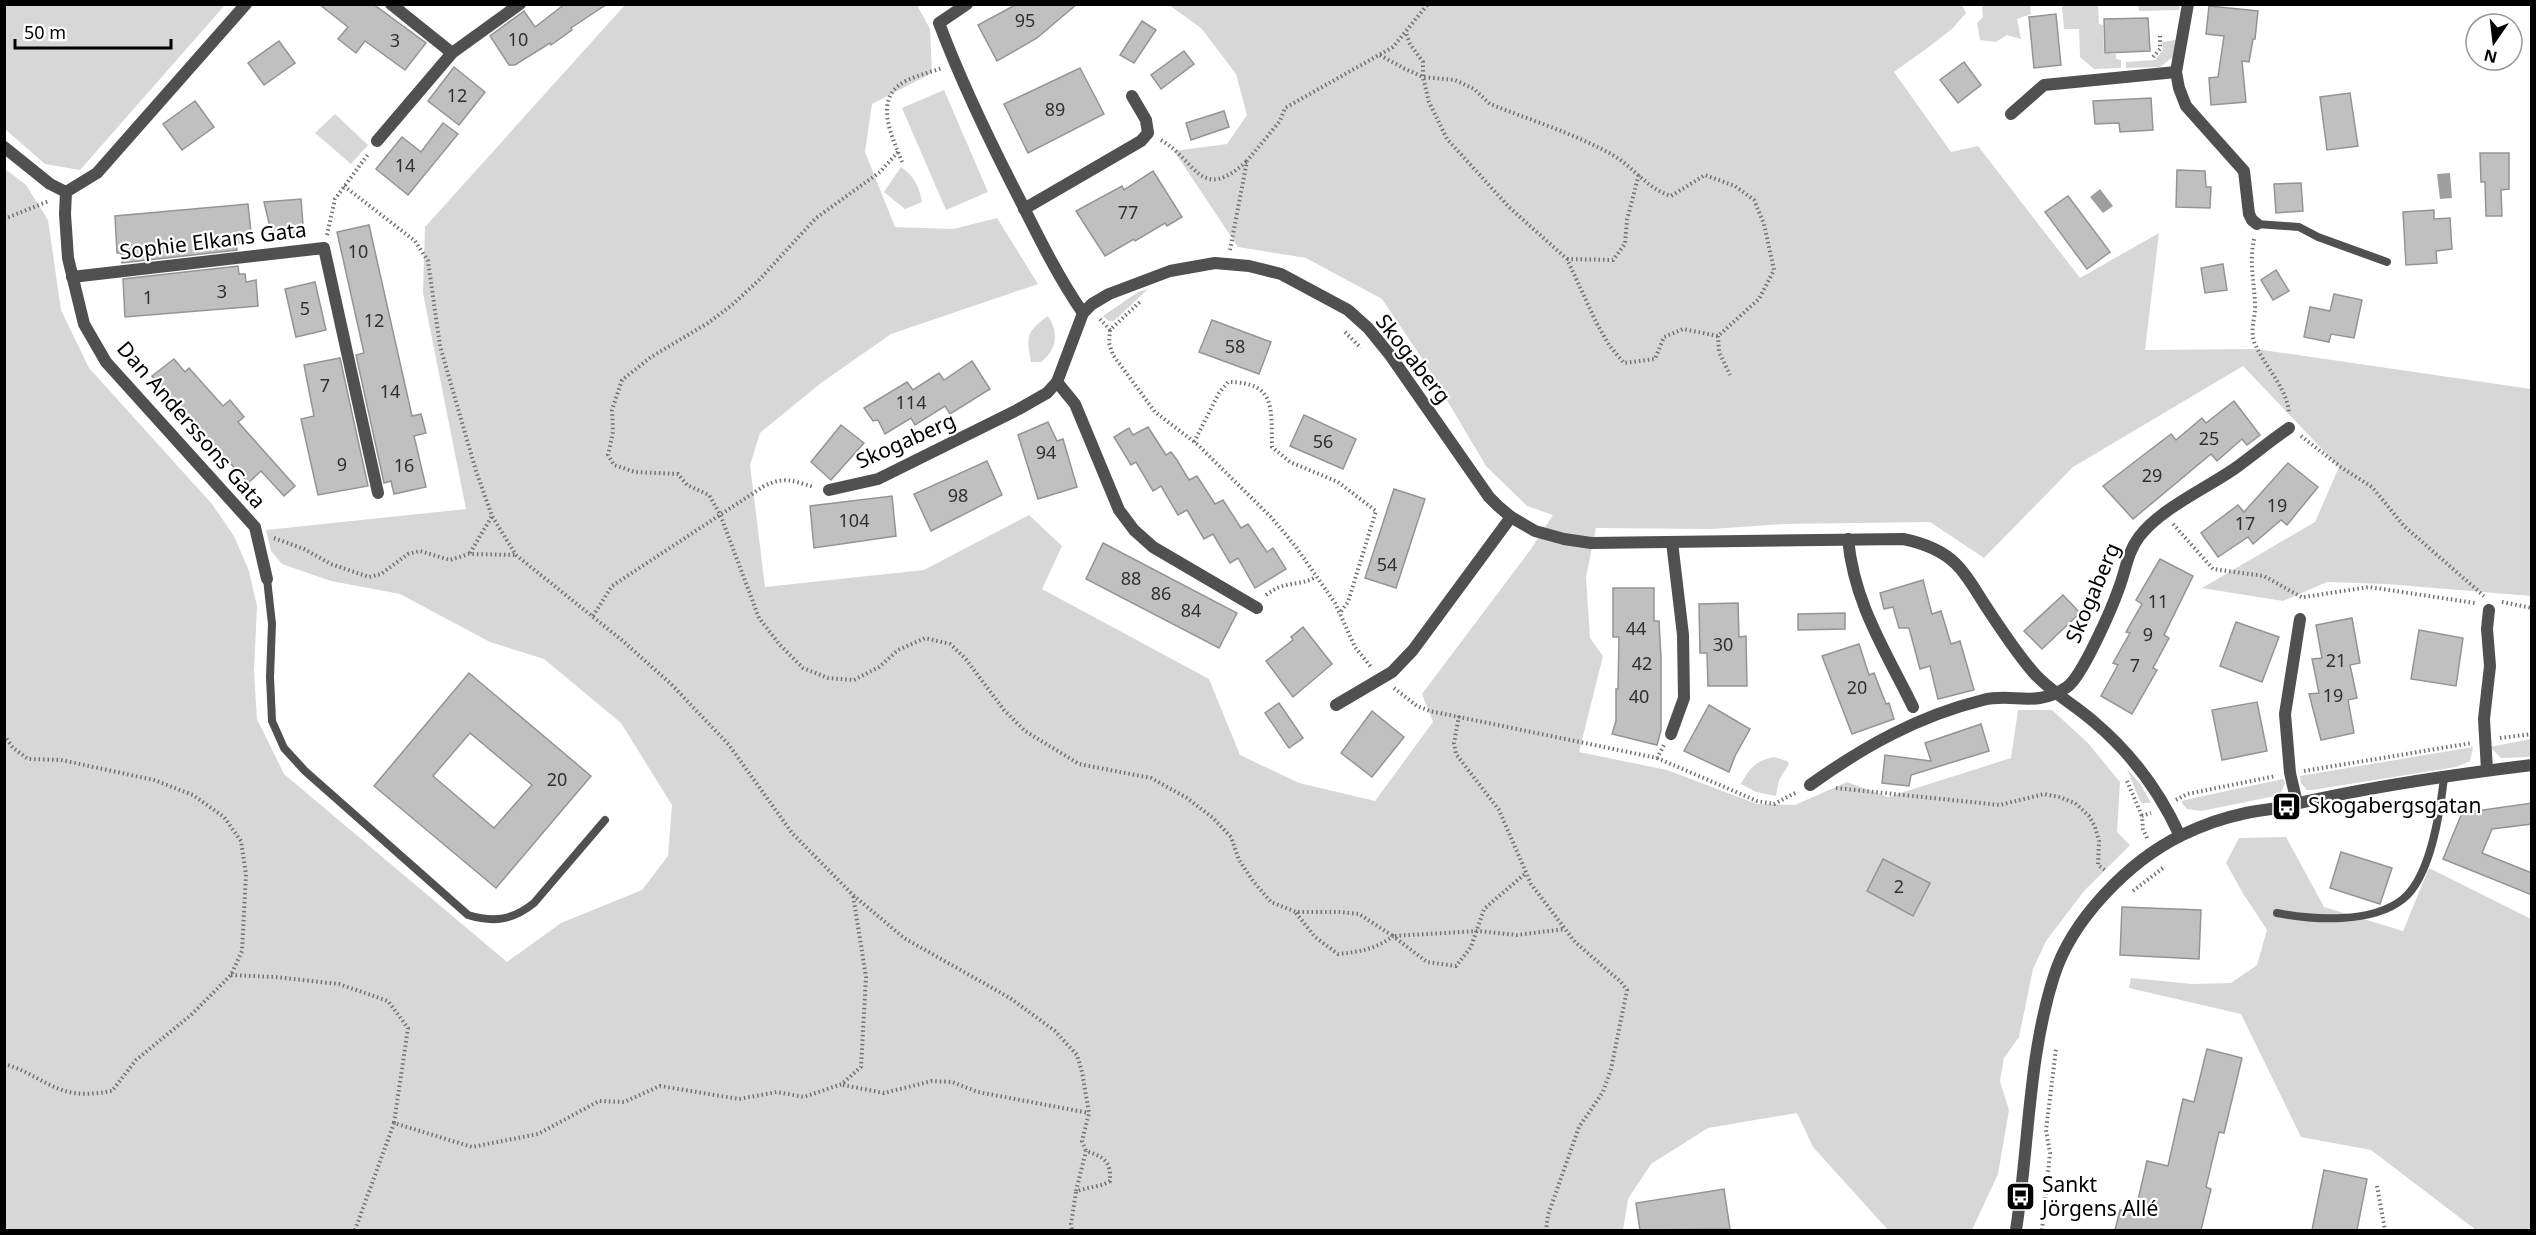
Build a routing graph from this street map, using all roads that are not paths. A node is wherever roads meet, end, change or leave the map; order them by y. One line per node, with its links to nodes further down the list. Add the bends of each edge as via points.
1 (246, 4): 12 (street, via 97,173)
2 (391, 4): 6 (street)
3 (520, 4): 6 (street)
4 (967, 4): 13 (street, via 939,23 979,120)
5 (2188, 4): 7 (street)
6 (452, 53): 10 (street)
7 (2176, 72): 9 (street, via 2044,84); 14 (street, via 2186,106 2244,171 2249,214)
8 (1132, 96): 13 (street, via 1146,120 1148,133 1141,141)
9 (2011, 114)
10 (378, 141)
11 (4, 147): 12 (street)
12 (66, 192): 16 (street, Dan Anderssons Gata, via 65,225)
13 (1024, 209): 17 (street)
14 (2257, 224): 15 (lane, via 2299,227)
15 (2387, 262)
16 (72, 277): 21 (street, Sophie Elkans Gata, via 324,248); 25 (street, Dan Anderssons Gata, via 84,324 106,362 255,527)
17 (1088, 309): 18 (street); 22 (street, Skogaberg, via 1128,286 1170,271 1215,262 1281,274 1314,290 1348,310 1390,355 1490,497)
18 (1057, 382): 20 (street, Skogaberg, via 1047,393 1017,410 878,478); 26 (street, via 1075,404 1119,510 1134,530 1153,547)
19 (2289, 428): 29 (street, Skogaberg, via 2164,514 2141,535 2132,547 2119,588 2081,670 2068,686)
20 (829, 490)
21 (378, 493)
22 (1511, 517): 24 (street, Skogaberg, via 1535,531 1564,539 1591,543); 30 (street, via 1419,642 1392,672)
23 (1848, 539): 24 (street, Skogaberg); 29 (street, Skogaberg, via 1904,539 1948,557 1970,582 2010,644); 31 (street, via 1865,613)
24 (1672, 542): 32 (street, via 1683,637 1684,698)
25 (267, 579): 38 (lane, via 272,624 270,702 272,721 284,748 468,915 498,920 521,914)
26 (1257, 608)
27 (2489, 608): 34 (street, via 2490,666 2484,719)
28 (2300, 619): 37 (street, via 2285,714)
29 (2055, 693): 36 (street, Skogaberg, via 2029,700 1987,699 1906,725 1853,754); 39 (street, Skogaberg, via 2094,721 2145,776 2166,805)
30 (1336, 705)
31 (1912, 707)
32 (1671, 734)
33 (2532, 765): 34 (street)
34 (2487, 770): 35 (street)
35 (2444, 778): 37 (street); 40 (lane, via 2426,861 2403,898 2390,907 2339,918 2308,919)
36 (1810, 785)
37 (2297, 803): 39 (street, via 2241,814)
38 (605, 820)
39 (2180, 836): 41 (street, via 2117,883 2081,921 2066,945 2054,974 2038,1046)
40 (2277, 913)
41 (2016, 1230)

